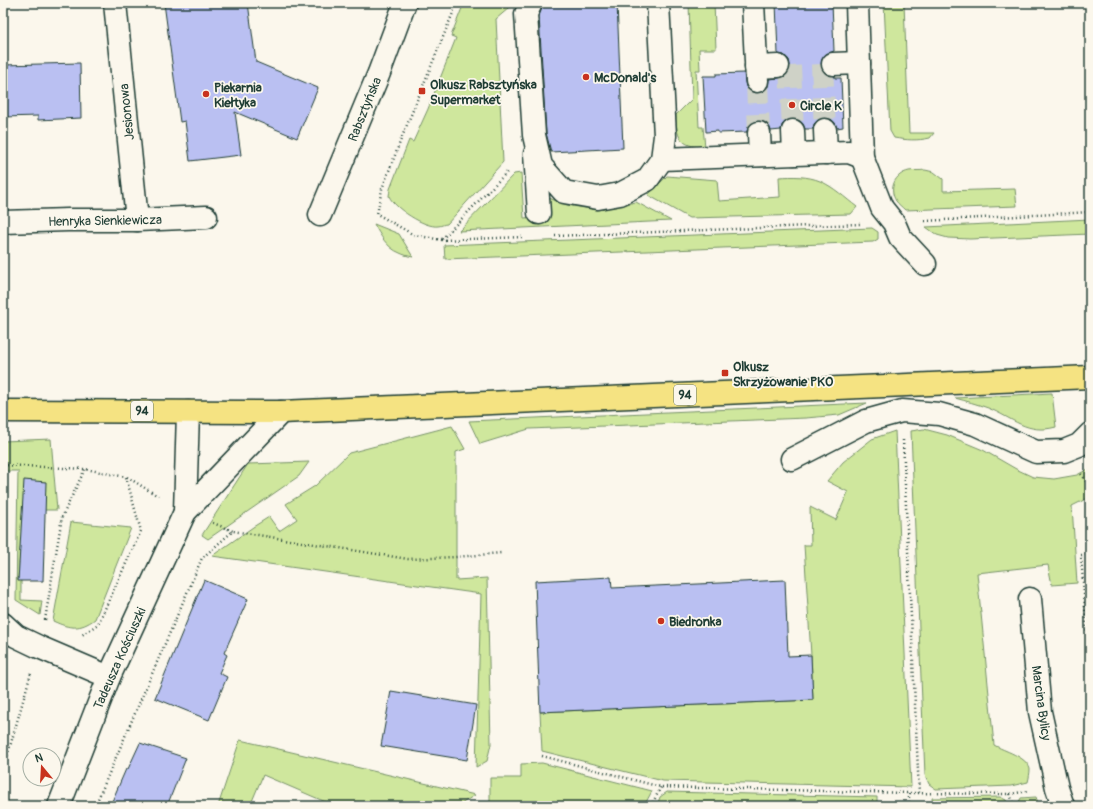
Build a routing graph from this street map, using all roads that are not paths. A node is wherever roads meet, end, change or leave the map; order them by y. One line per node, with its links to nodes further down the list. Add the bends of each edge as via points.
1 (115, 3): 22 (street, Jesionowa)
2 (405, 3): 19 (street, Rabsztyńska, via 379,73)
3 (531, 3): 13 (street, via 526,14)
4 (658, 3): 18 (street, via 665,136)
5 (753, 3): 9 (street, via 756,74)
6 (857, 3): 7 (street)
7 (859, 63): 8 (street); 17 (street)
8 (833, 64)
9 (778, 66)
10 (825, 130): 14 (street)
11 (793, 131): 15 (street)
12 (759, 133): 16 (street)
13 (534, 135): 18 (street, via 541,166 564,192 598,198 620,194 647,180); 20 (street)
14 (826, 153): 15 (street); 17 (street, via 849,152)
15 (794, 154): 16 (street)
16 (760, 155): 18 (street)
17 (862, 157): 24 (street, via 882,208 894,223 900,237)
18 (662, 159)
19 (320, 214)
20 (539, 214)
21 (206, 217): 22 (street, Henryka Sienkiewicza)
22 (136, 220): 23 (street, Henryka Sienkiewicza)
23 (3, 222)
24 (925, 264)
25 (1090, 377): 28 (main road, 94)
26 (3, 411): 27 (main road, 94)
27 (188, 412): 28 (main road, 94); 31 (street, Tadeusza Kościuszki)
28 (281, 412): 31 (street, Tadeusza Kościuszki)
29 (1090, 434): 30 (street, via 1079,445 1064,452 1036,452 975,424 939,414 902,411 866,421)
30 (792, 459)
31 (185, 512): 34 (street, Tadeusza Kościuszki)
32 (1030, 599): 36 (street, Marcina Bylicy, via 1040,712)
33 (3, 624): 34 (street, via 16,636)
34 (109, 677): 35 (street, Tadeusza Kościuszki)
35 (59, 806)
36 (1063, 806)

